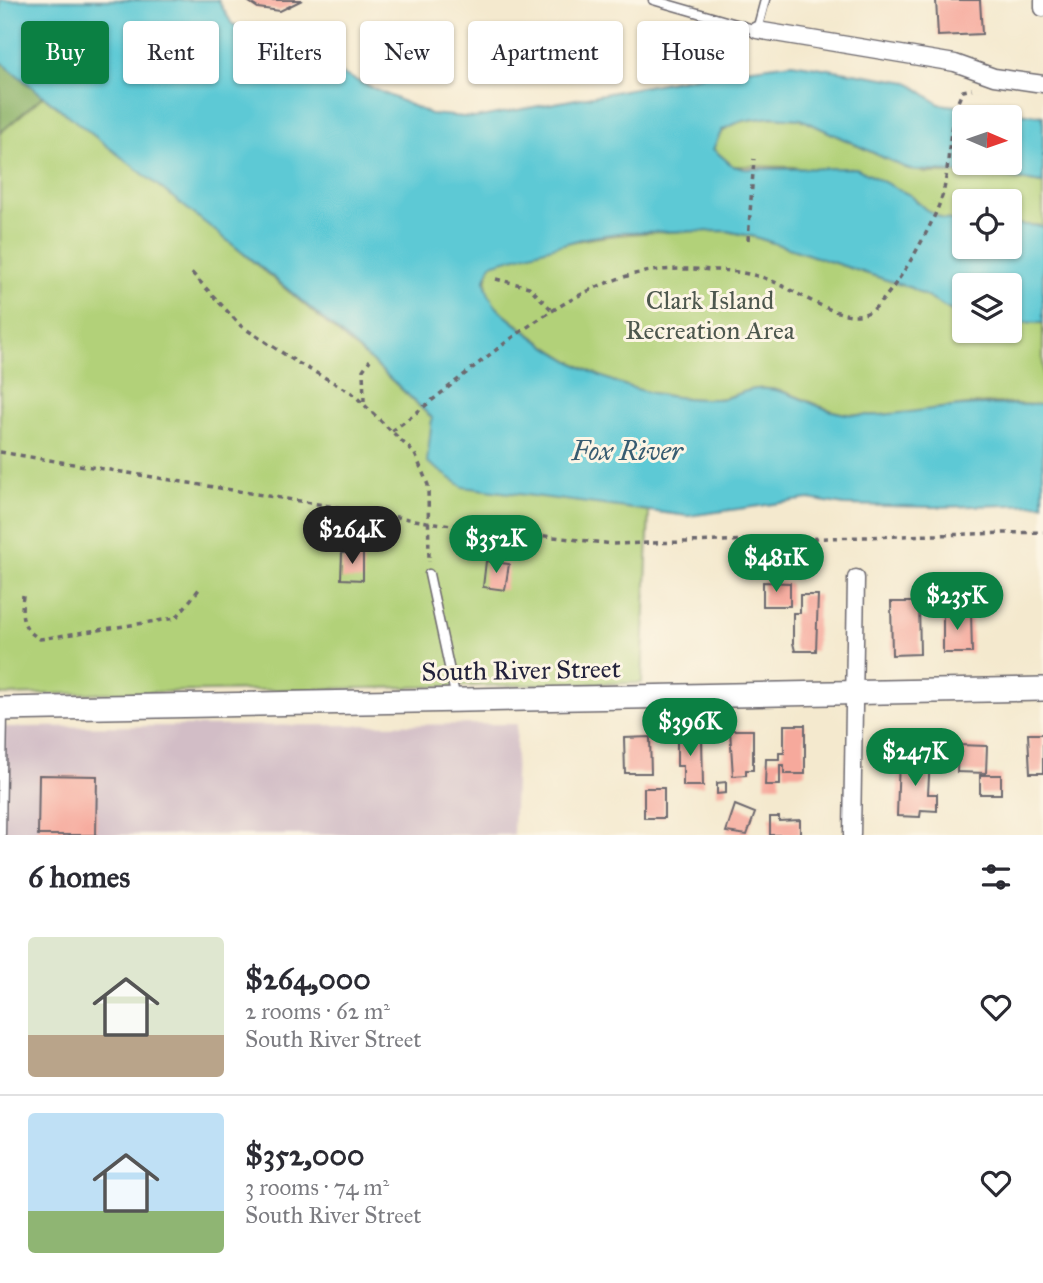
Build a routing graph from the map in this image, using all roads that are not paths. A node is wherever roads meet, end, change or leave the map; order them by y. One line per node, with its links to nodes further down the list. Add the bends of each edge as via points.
1 (653, 0): 5 (lane)
2 (765, 0): 5 (lane)
3 (1043, 0): 4 (street)
4 (1043, 8)
5 (757, 30): 6 (street, via 955,63 994,77)
6 (1043, 84)
7 (429, 574): 11 (lane)
8 (856, 578): 10 (street)
9 (1043, 689): 10 (main road, South River Street)
10 (855, 692): 11 (main road, South River Street); 14 (street)
11 (456, 699): 12 (main road, South River Street)
12 (2, 709): 13 (lane)
13 (1, 835)
14 (852, 835)

